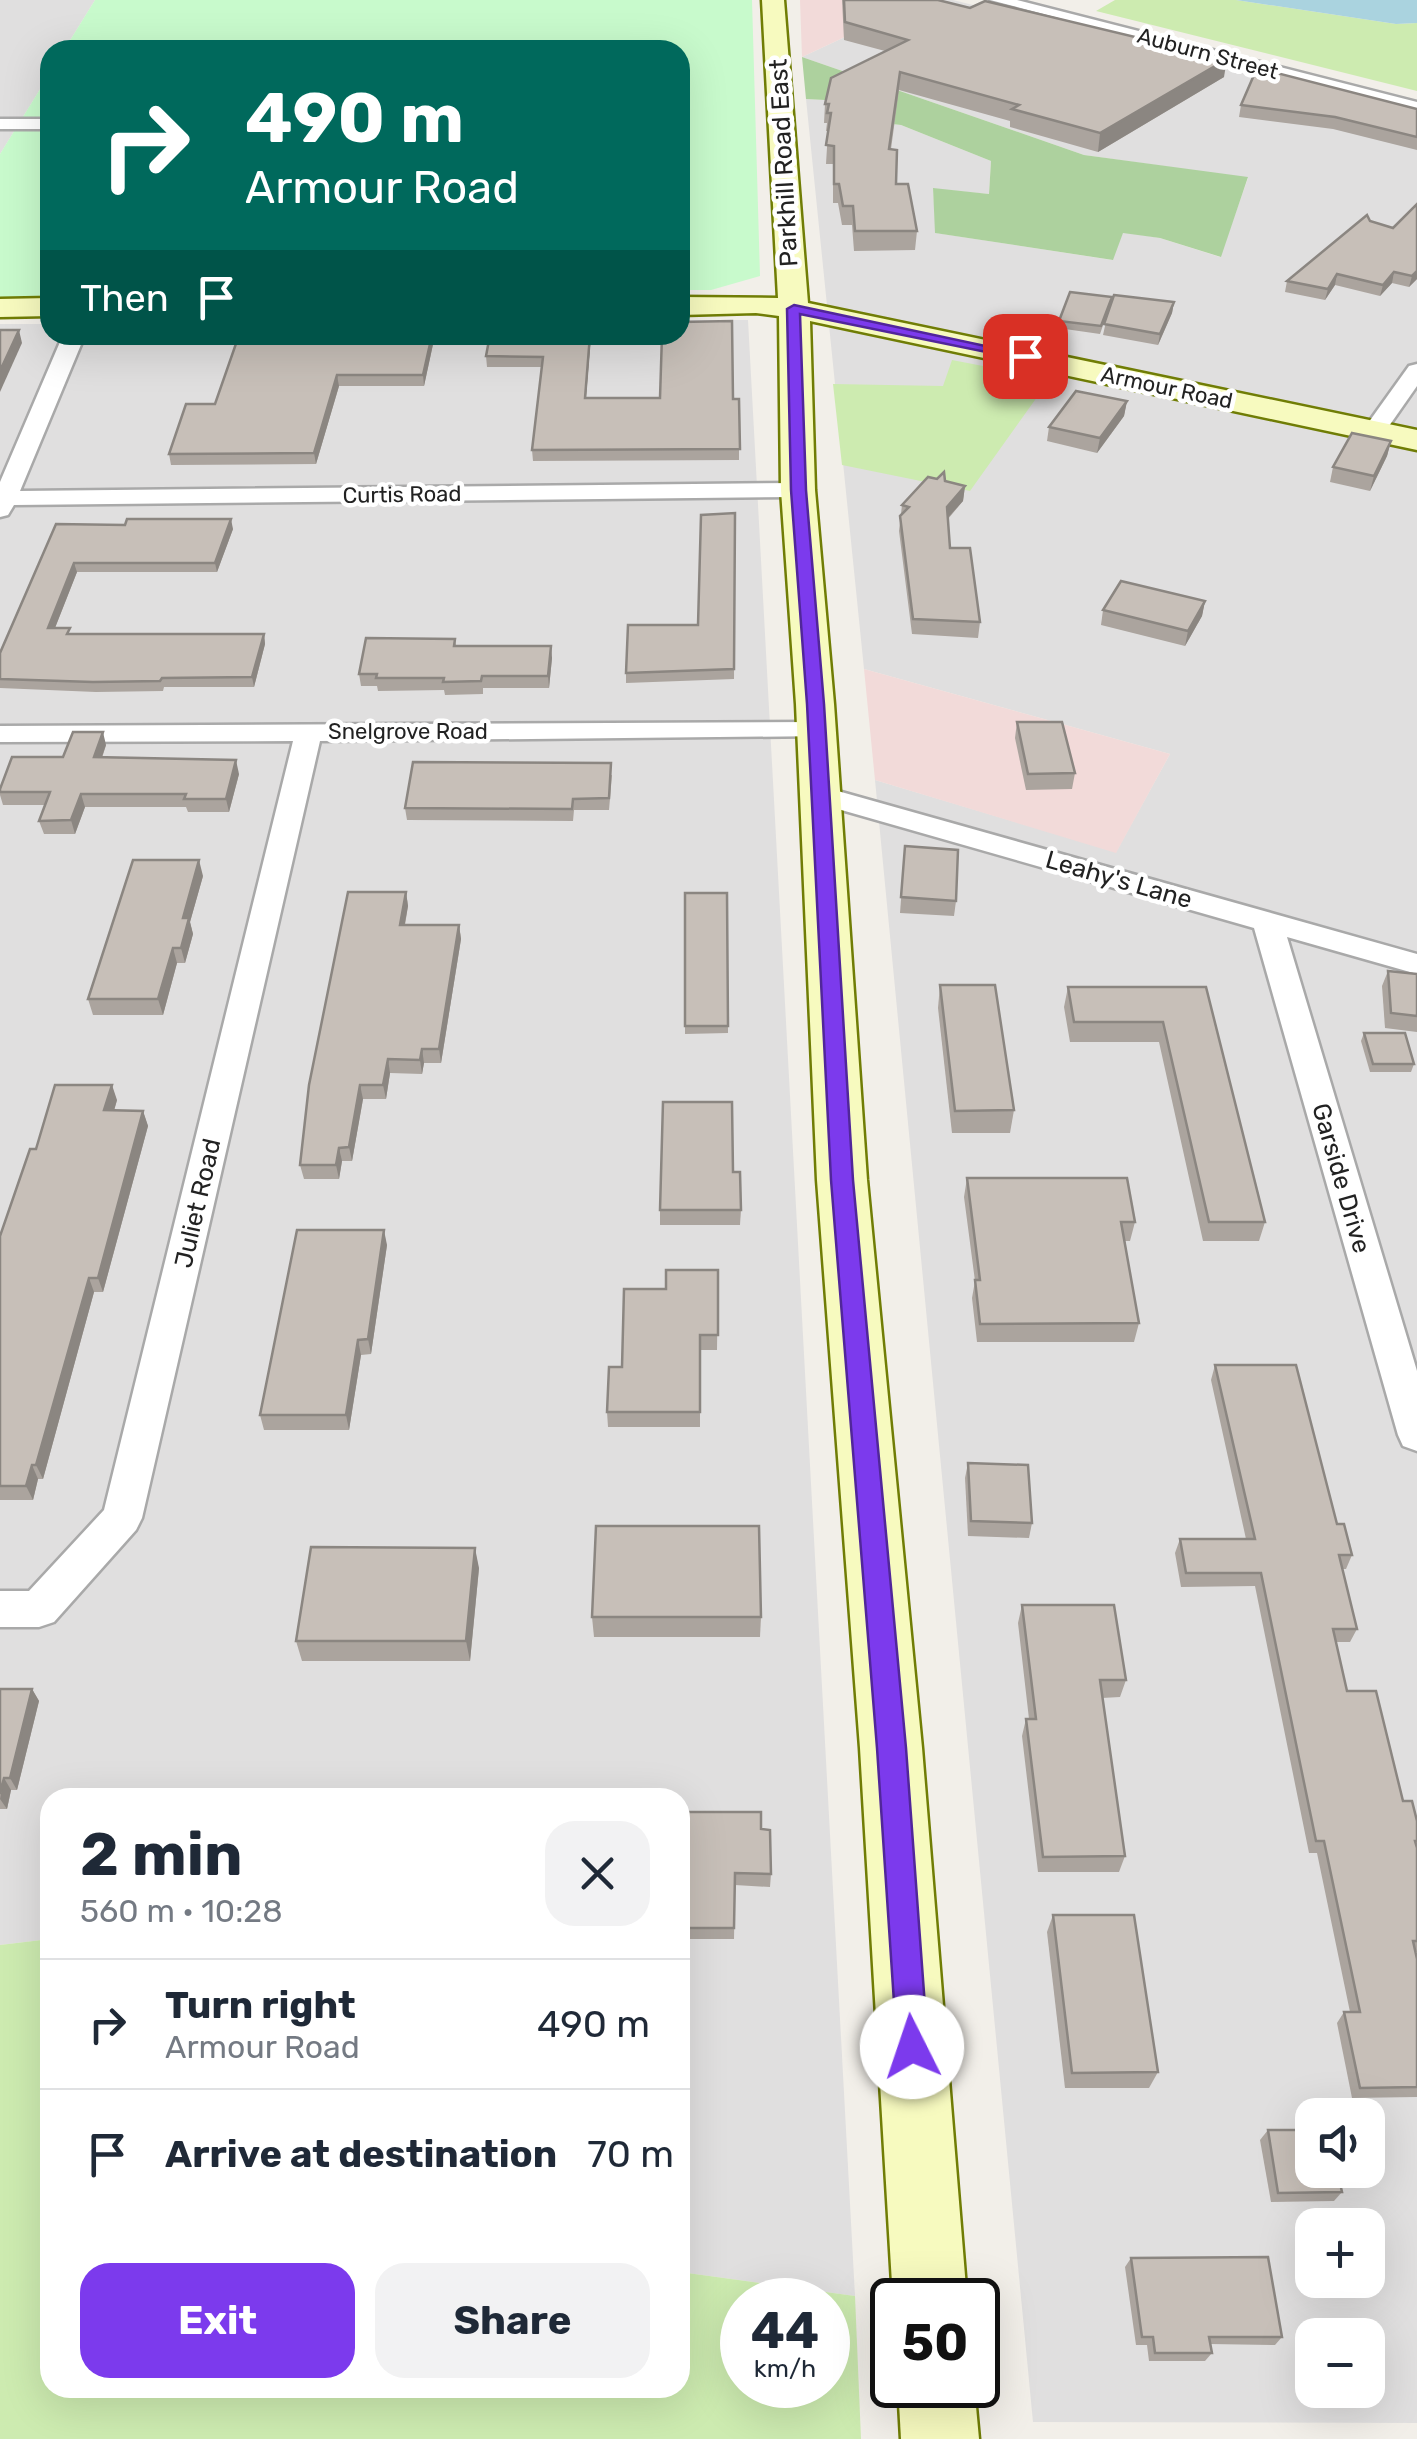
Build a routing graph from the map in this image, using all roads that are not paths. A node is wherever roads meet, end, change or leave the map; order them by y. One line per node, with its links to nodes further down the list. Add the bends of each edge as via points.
1 (772, 0): 9 (main road, Parkhill Road East)
2 (998, 0): 3 (street, Auburn Street)
3 (1417, 108)
4 (0, 124): 5 (street)
5 (40, 124)
6 (690, 306): 9 (main road, Armour Road)
7 (40, 307): 8 (main road)
8 (0, 308)
9 (794, 309): 12 (main road, Armour Road); 14 (main road, Parkhill Road East)
10 (70, 345): 15 (street)
11 (1417, 371): 12 (street)
12 (1374, 431): 13 (main road, Armour Road)
13 (1417, 440)
14 (798, 490): 15 (street, Curtis Road); 16 (main road, Parkhill Road East)
15 (3, 504)
16 (816, 730): 17 (street, Snelgrove Road); 19 (main road, Parkhill Road East)
17 (309, 731): 18 (street, Snelgrove Road); 23 (street, Juliet Road, via 122,1518 38,1609)
18 (0, 734)
19 (820, 795): 20 (street, Leahy's Lane); 24 (main road, Parkhill Road East, via 842,1180 892,1748)
20 (1267, 921): 21 (street, Leahy's Lane); 22 (street, Garside Drive)
21 (1417, 964)
22 (1417, 1436)
23 (0, 1609)
24 (928, 2278)
25 (938, 2408): 26 (main road)
26 (940, 2439)

